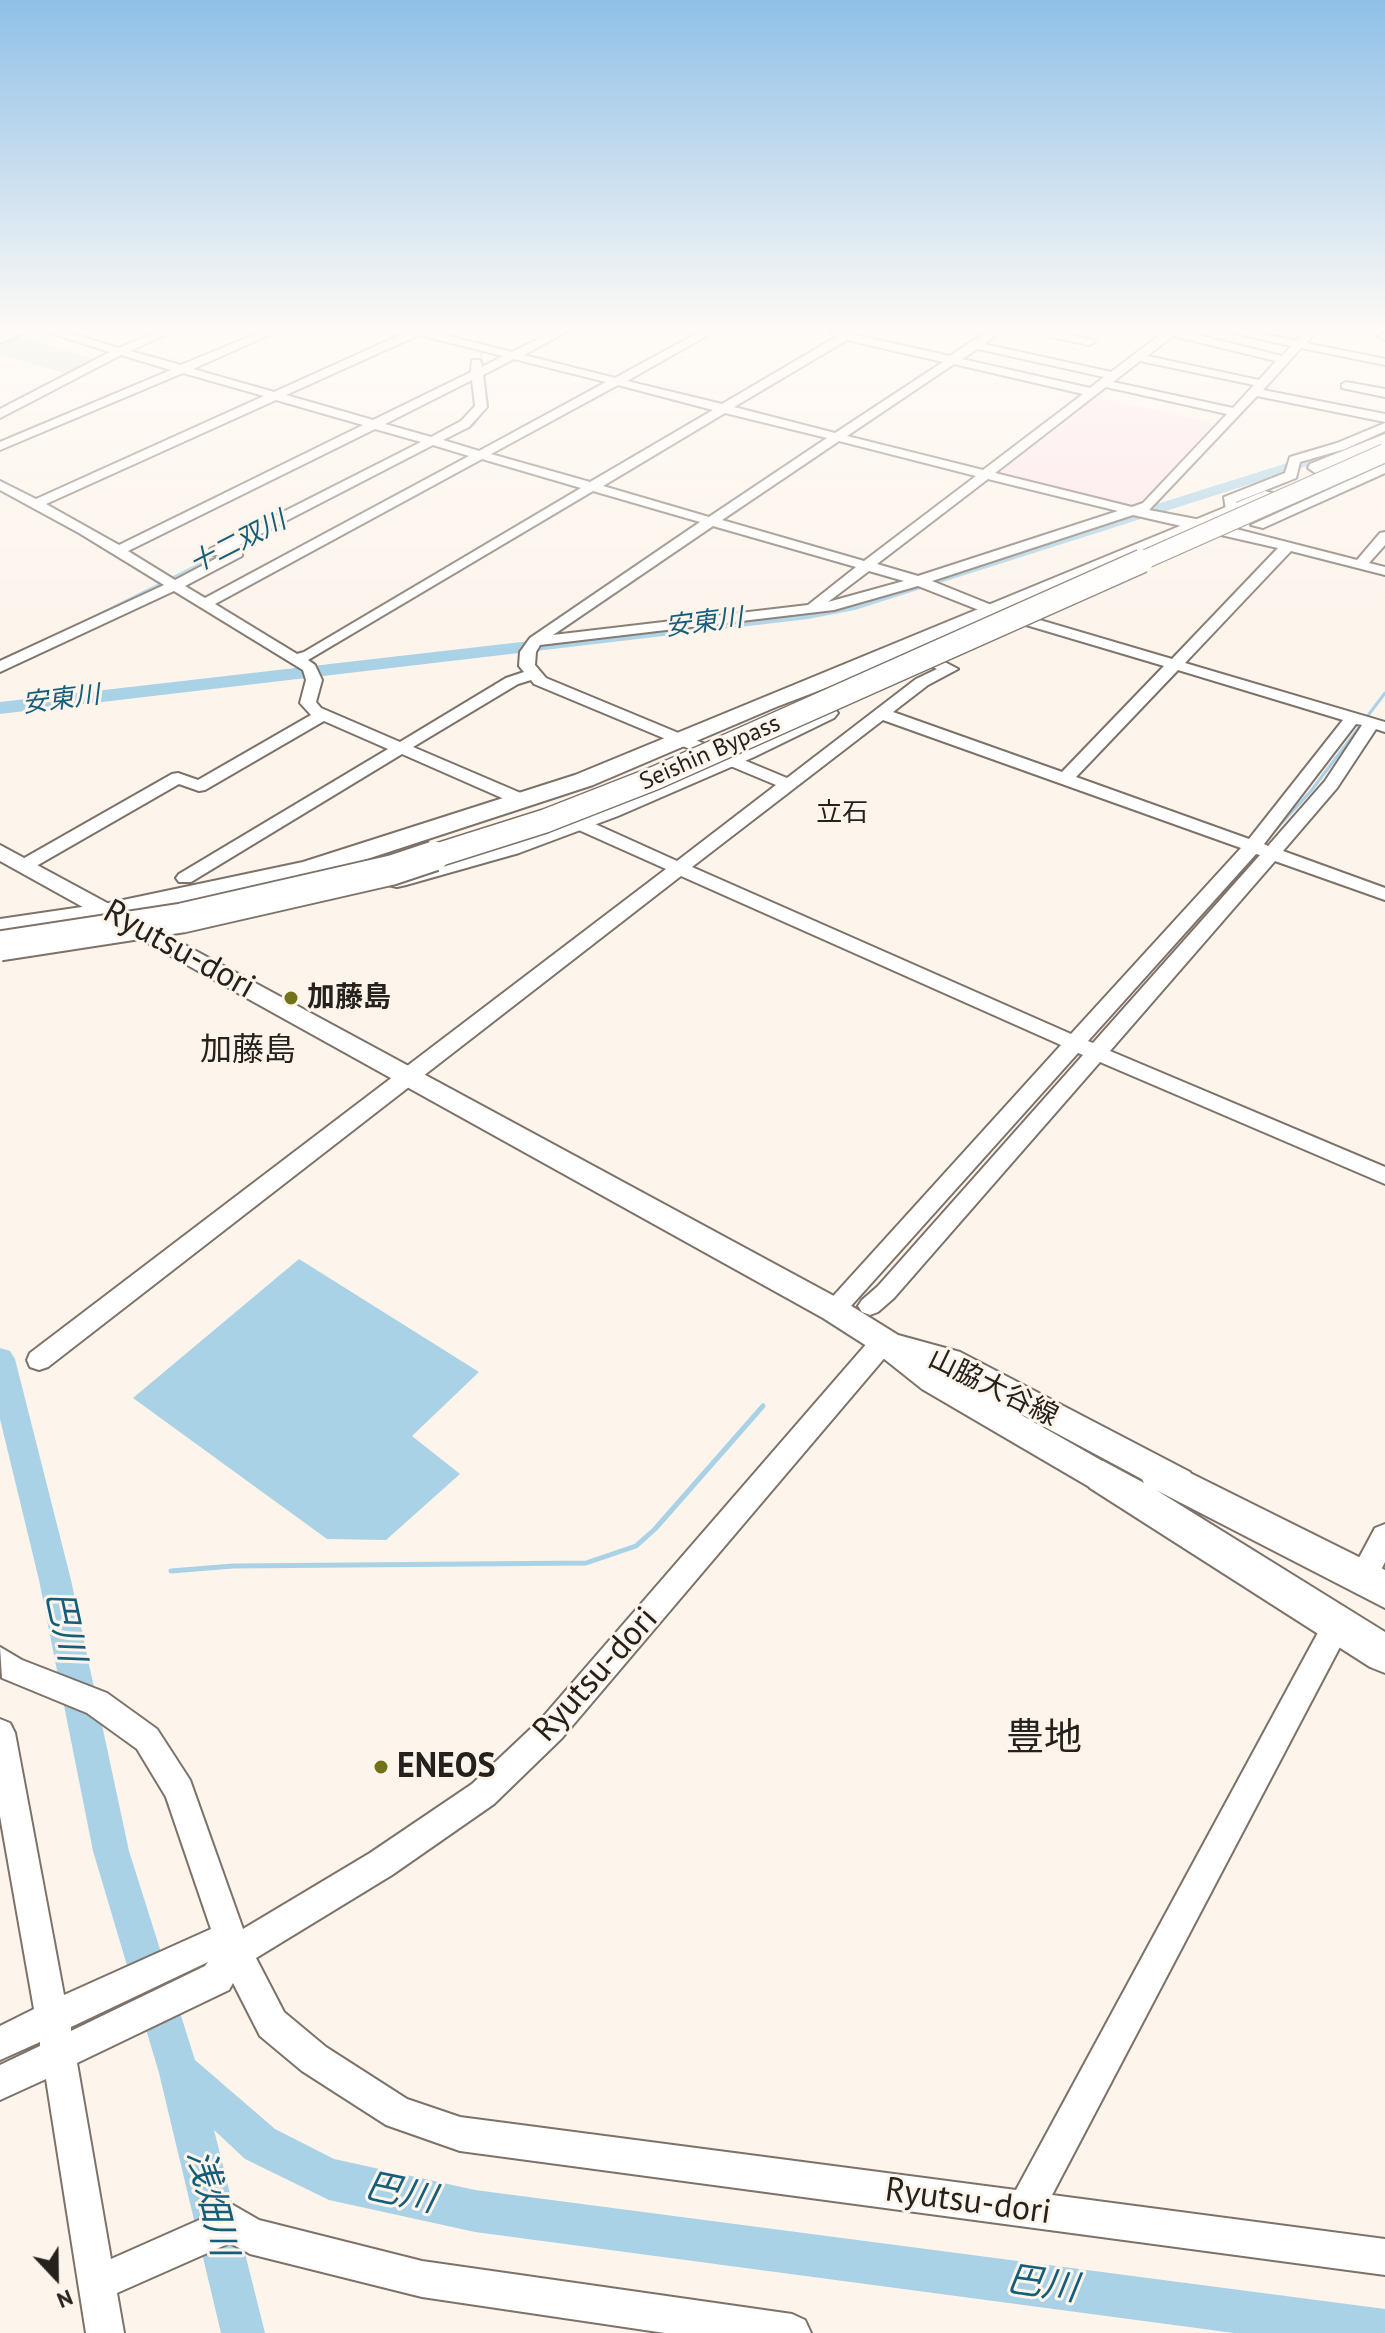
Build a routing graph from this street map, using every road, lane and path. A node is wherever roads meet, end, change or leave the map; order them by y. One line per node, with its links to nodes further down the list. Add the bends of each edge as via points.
1 (177, 440): 24 (street)
2 (344, 440): 34 (street)
3 (427, 440): 15 (street)
4 (442, 440): 15 (street)
5 (508, 440): 16 (street)
6 (671, 440): 23 (street)
7 (836, 440): 29 (street)
8 (847, 440): 19 (street)
9 (1030, 440): 19 (street)
10 (1212, 440): 26 (street, via 1156,501)
11 (1367, 440): 28 (street, via 1294,465 1291,475 1229,500)
12 (1372, 440): 36 (highway)
13 (1372, 440): 36 (highway, Seishin Bypass)
14 (1373, 440): 28 (highway)
15 (438, 443): 16 (street); 35 (street)
16 (480, 455): 23 (street); 42 (street)
17 (1385, 456): 25 (highway); 52 (highway, Seishin Bypass, bridge)
18 (1385, 468): 20 (street)
19 (986, 474): 26 (street); 38 (street)
20 (1365, 477): 21 (street); 27 (street)
21 (1385, 482)
22 (0, 485): 24 (street)
23 (592, 487): 29 (street); 48 (street)
24 (35, 504): 34 (street)
25 (1268, 507): 27 (street); 28 (highway)
26 (1132, 511): 28 (street); 40 (street)
27 (1288, 511): 30 (street)
28 (1218, 521): 32 (street); 44 (highway); 45 (highway)
29 (714, 522): 38 (street); 46 (street)
30 (1258, 525)
31 (1385, 536): 37 (street)
32 (1288, 546): 37 (street); 49 (street)
33 (247, 547): 35 (street)
34 (118, 551): 41 (street)
35 (223, 552): 41 (street)
36 (1121, 562): 47 (highway, Seishin Bypass)
37 (1360, 565): 39 (street)
38 (867, 566): 40 (street); 43 (street)
39 (1385, 571)
40 (919, 581): 43 (street); 44 (street)
41 (170, 583): 42 (street); 50 (street)
42 (204, 604): 48 (street)
43 (810, 609): 46 (street)
44 (994, 611): 45 (street); 56 (highway)
45 (1029, 621): 47 (highway); 49 (street)
46 (532, 647): 51 (street, via 527,666)
47 (937, 652): 53 (street, via 950,669 922,682); 58 (highway); 68 (highway, via 901,654 581,788); 73 (highway, Seishin Bypass, via 486,831 292,885)
48 (295, 659): 54 (street, via 312,674 308,703)
49 (1172, 665): 55 (street); 59 (street)
50 (0, 667)
51 (532, 674): 56 (street); 57 (street)
52 (877, 680): 68 (highway, bridge, via 785,729 603,807 398,872); 74 (highway, Seishin Bypass, bridge, via 596,802 434,857 182,918)
53 (883, 714): 59 (street); 60 (street)
54 (322, 715): 57 (street); 65 (street, via 199,786 178,778)
55 (1370, 722): 63 (street, via 1308,779)
56 (682, 740): 58 (street); 61 (highway)
57 (402, 749): 61 (street); 67 (street)
58 (730, 759): 60 (street); 62 (highway)
59 (1065, 779): 63 (street)
60 (790, 785): 66 (street)
61 (524, 801): 68 (highway)
62 (578, 823): 66 (street); 68 (highway, via 441,869 351,888)
63 (1262, 850): 69 (street); 75 (street)
64 (0, 852): 65 (main road, Ryutsu-dori)
65 (25, 865): 70 (main road, Ryutsu-dori)
66 (681, 869): 75 (street); 76 (street)
67 (185, 878)
68 (299, 884): 70 (highway); 72 (highway)
69 (1385, 894)
70 (109, 911): 71 (highway); 72 (main road, Ryutsu-dori)
71 (0, 927)
72 (140, 929): 74 (highway); 76 (main road, Ryutsu-dori)
73 (0, 935)
74 (0, 948)
75 (1086, 1049): 77 (street); 78 (street); 79 (street)
76 (410, 1077): 79 (main road, Ryutsu-dori); 81 (street)
77 (1385, 1176)
78 (870, 1306)
79 (834, 1310): 80 (main road, Ryutsu-dori)
80 (884, 1341): 82 (main road, 山脇大谷線, via 949,1361); 83 (main road, 山脇大谷線, via 933,1380); 90 (street, Ryutsu-dori, via 552,1728 483,1794 381,1864)
81 (39, 1360)
82 (1158, 1473): 84 (main road, 山脇大谷線); 84 (highway, via 1321,1558)
83 (1103, 1477): 85 (main road, 山脇大谷線); 86 (highway)
84 (1381, 1565)
85 (1331, 1636): 88 (main road, 山脇大谷線); 95 (street)
86 (1385, 1654)
87 (0, 1660): 90 (street, via 97,1703 147,1739 179,1790)
88 (1385, 1671)
89 (0, 1733): 91 (street)
90 (235, 1952): 91 (street, via 214,1944); 93 (street, via 217,1978); 95 (street, Ryutsu-dori, via 272,2024 314,2059 398,2113 460,2134)
91 (52, 2019): 92 (street); 93 (street)
92 (0, 2043)
93 (59, 2055): 94 (street); 97 (street)
94 (0, 2083)
95 (1025, 2210): 96 (street, Ryutsu-dori)
96 (1385, 2257)
97 (98, 2283): 98 (street); 99 (street, via 233,2223 250,2236 422,2279)
98 (105, 2333)
99 (792, 2333)

